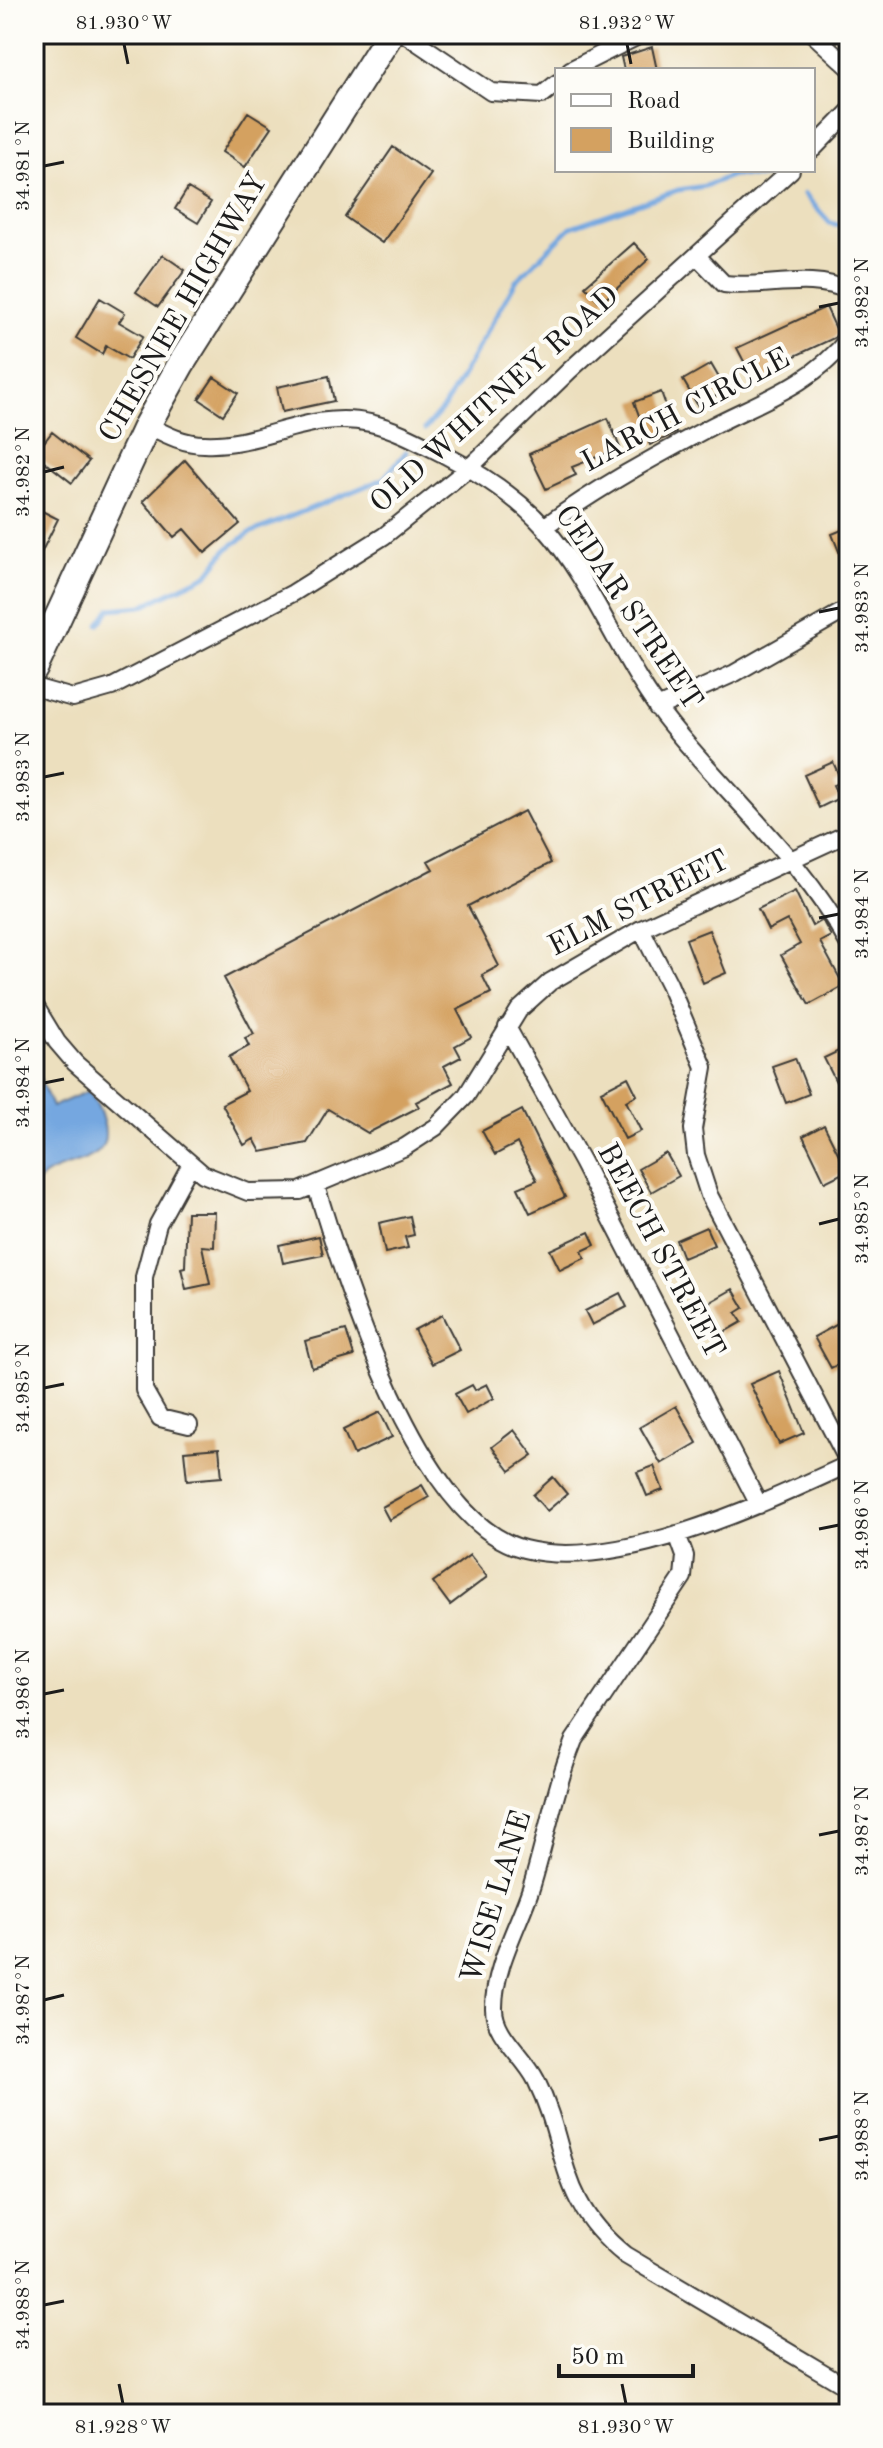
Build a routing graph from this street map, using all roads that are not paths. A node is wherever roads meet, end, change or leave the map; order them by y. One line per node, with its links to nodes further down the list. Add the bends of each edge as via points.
1 (390, 34): 14 (main road, CHESNEE HIGHWAY)
2 (405, 34): 7 (street, via 491,92 542,95)
3 (642, 34): 6 (street)
4 (813, 34): 5 (street)
5 (849, 67)
6 (574, 68)
7 (555, 85)
8 (849, 112): 9 (street)
9 (815, 147)
10 (789, 172): 11 (street, OLD WHITNEY ROAD)
11 (698, 257): 12 (street, via 724,284 787,282); 15 (street, OLD WHITNEY ROAD)
12 (849, 291)
13 (849, 338): 16 (street, LARCH CIRCLE, via 809,378 659,454)
14 (147, 425): 15 (street, CEDAR STREET, via 186,442 217,444 304,422 349,419 392,430); 18 (main road, CHESNEE HIGHWAY)
15 (469, 468): 16 (street, CEDAR STREET); 19 (street, OLD WHITNEY ROAD, via 339,566 112,687 73,698)
16 (544, 527): 20 (street, CEDAR STREET, via 582,580)
17 (849, 608): 20 (street, via 722,680)
18 (34, 669)
19 (34, 687)
20 (657, 708): 22 (street, CEDAR STREET)
21 (849, 833): 22 (street, ELM STREET)
22 (791, 860): 23 (street, ELM STREET); 24 (street, CEDAR STREET)
23 (641, 929): 26 (street, ELM STREET, via 550,982); 30 (street, via 704,1067 693,1129 709,1195)
24 (849, 945)
25 (34, 1004): 27 (street, ELM STREET, via 75,1063)
26 (507, 1027): 28 (street, ELM STREET, via 466,1096 436,1127 405,1147); 31 (street, BEECH STREET)
27 (191, 1164): 28 (street, ELM STREET, via 218,1182 248,1192 283,1194); 29 (street, via 158,1224 142,1308 144,1390 160,1418)
28 (316, 1186): 32 (street, via 373,1355 422,1448 471,1520 499,1539 547,1553 618,1547)
29 (189, 1425)
30 (849, 1464): 31 (street)
31 (759, 1505): 32 (street)
32 (677, 1534): 33 (street, WISE LANE, via 685,1556 683,1577 568,1756 531,1887 506,1953 493,2005 495,2021 535,2077 568,2183 606,2240)
33 (849, 2388)

